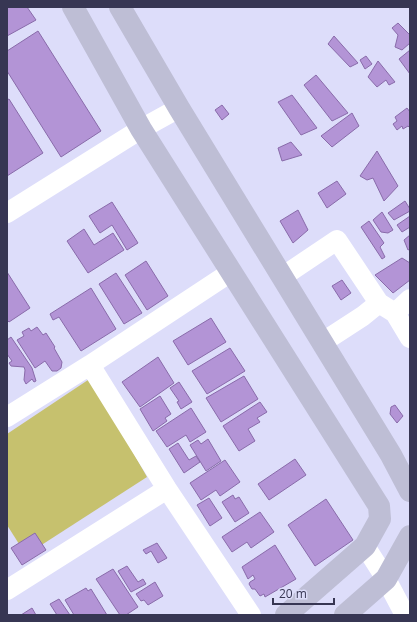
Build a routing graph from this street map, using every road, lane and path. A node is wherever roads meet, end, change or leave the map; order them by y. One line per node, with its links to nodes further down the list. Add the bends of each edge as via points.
1 (73, 7): 4 (main road)
2 (120, 7): 3 (main road)
3 (179, 108): 4 (street); 7 (main road)
4 (141, 129): 5 (street); 6 (main road)
5 (7, 213)
6 (231, 272): 12 (street); 17 (main road, via 379,506 380,519)
7 (282, 277): 9 (street, via 337,240); 11 (main road)
8 (410, 299): 9 (street)
9 (387, 308): 10 (street); 11 (street, via 363,316)
10 (410, 338)
11 (322, 342): 15 (main road, via 392,455)
12 (90, 365): 13 (street); 14 (street)
13 (7, 417)
14 (168, 489): 19 (street); 20 (street)
15 (410, 491)
16 (410, 536): 18 (main road)
17 (365, 546): 18 (street); 21 (main road)
18 (386, 579): 22 (main road); 23 (street)
19 (9, 583)
20 (251, 615)
21 (286, 615)
22 (345, 615)
23 (405, 615)

